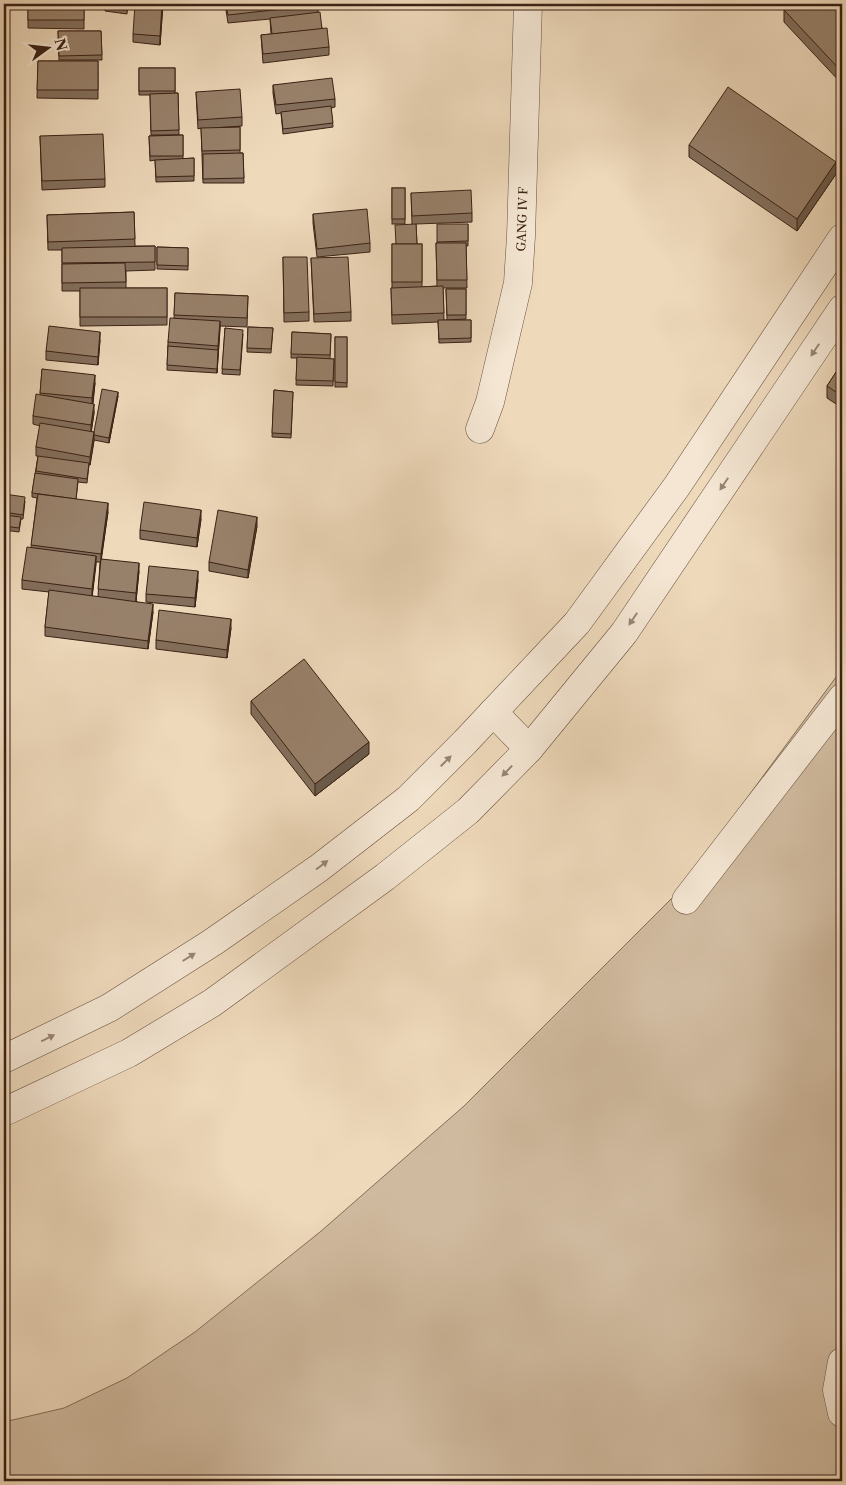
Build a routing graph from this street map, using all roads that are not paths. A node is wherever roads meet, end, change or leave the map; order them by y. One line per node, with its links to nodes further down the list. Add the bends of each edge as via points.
1 (528, 4): 4 (street, GANG IV F, via 518,283 490,402)
2 (842, 238): 6 (street, via 678,486 577,623)
3 (842, 309): 7 (street, one-way to 7, via 624,633)
4 (480, 429)
5 (842, 698): 8 (street)
6 (493, 712): 7 (street); 9 (street, one-way to 6, via 109,1008 213,942 319,868 408,799)
7 (529, 749): 10 (street, one-way to 10, via 468,811 385,877 212,1003 128,1053)
8 (686, 900)
9 (4, 1059)
10 (4, 1112)
11 (842, 1362): 12 (street, via 837,1390)
12 (842, 1413)

